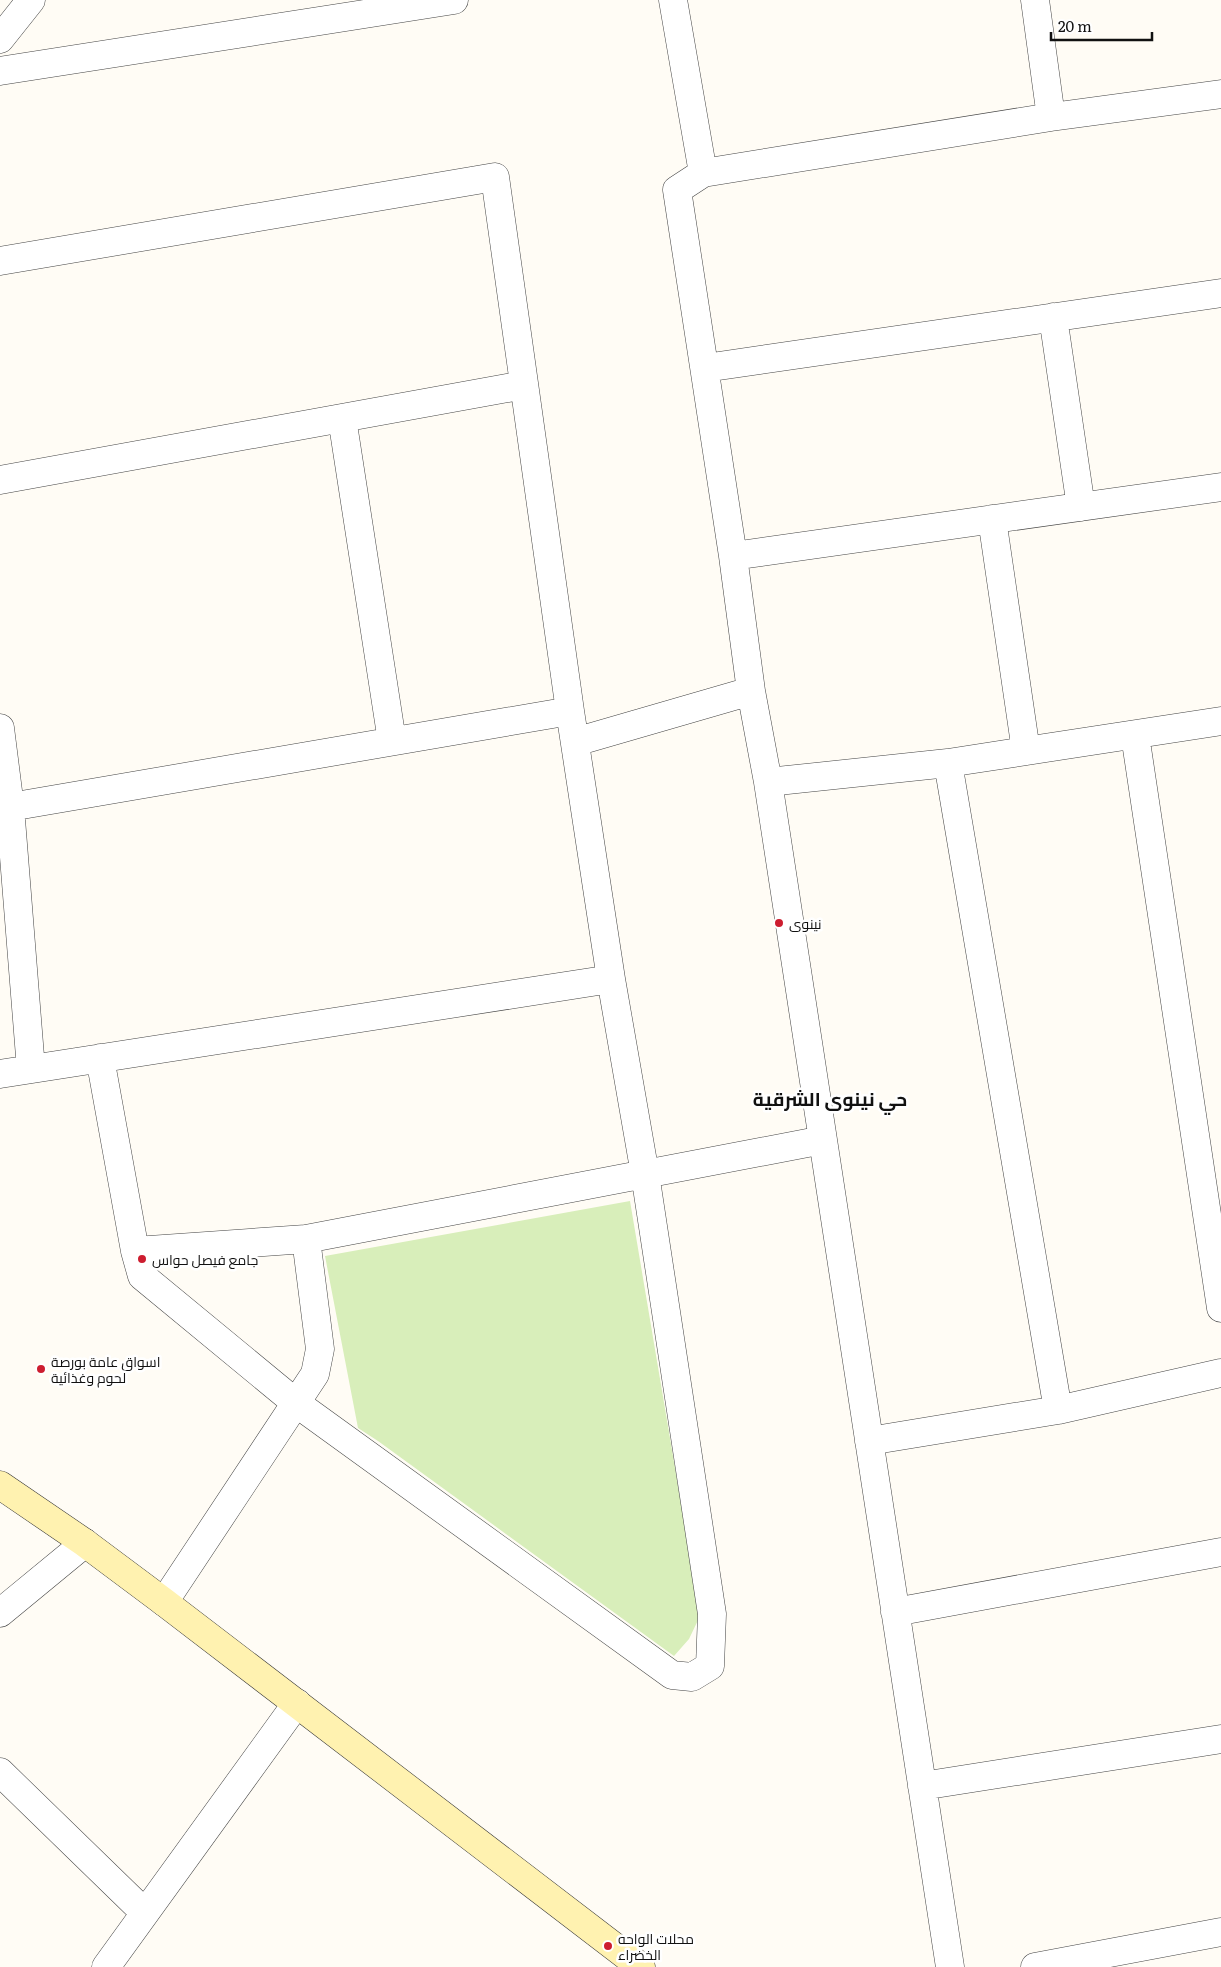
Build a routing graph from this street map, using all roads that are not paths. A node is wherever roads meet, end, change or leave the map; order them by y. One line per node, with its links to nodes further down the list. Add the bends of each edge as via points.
1 (31, 0): 5 (street)
2 (454, 0): 6 (street)
3 (673, 0): 9 (street)
4 (1035, 0): 8 (street)
5 (0, 39)
6 (0, 71)
7 (1221, 94): 8 (street)
8 (1051, 117): 9 (street)
9 (703, 173): 13 (street, via 677,190)
10 (0, 262): 14 (street, via 496,177)
11 (1221, 293): 12 (street)
12 (1053, 318): 13 (street); 18 (street)
13 (705, 368): 20 (street)
14 (524, 385): 15 (street); 22 (street)
15 (342, 418): 16 (street); 26 (street)
16 (0, 480)
17 (1221, 487): 18 (street)
18 (1081, 507): 19 (street)
19 (992, 519): 20 (street); 28 (street)
20 (733, 556): 21 (street)
21 (751, 691): 27 (street); 30 (street)
22 (570, 711): 26 (street); 27 (street)
23 (1221, 721): 25 (street)
24 (0, 728): 31 (street)
25 (1135, 735): 28 (street); 40 (street)
26 (392, 741): 31 (street)
27 (575, 742): 32 (street)
28 (1026, 752): 29 (street)
29 (948, 763): 30 (street); 43 (street)
30 (768, 782): 36 (street)
31 (10, 807): 34 (street)
32 (612, 979): 33 (street); 37 (street)
33 (100, 1058): 34 (street); 39 (street)
34 (31, 1069): 35 (street)
35 (0, 1074)
36 (823, 1140): 37 (street); 44 (street)
37 (645, 1174): 38 (street); 42 (street, via 712,1614 710,1666 692,1677 672,1674)
38 (306, 1239): 39 (street); 42 (street, via 320,1349 314,1374)
39 (135, 1251): 42 (street, via 142,1276)
40 (1221, 1308)
41 (1221, 1373): 43 (street)
42 (296, 1403): 48 (street)
43 (1058, 1410): 44 (street)
44 (869, 1441): 49 (street)
45 (0, 1485): 46 (main road)
46 (85, 1543): 48 (main road); 50 (street)
47 (1221, 1552): 49 (street)
48 (164, 1602): 51 (main road)
49 (895, 1612): 54 (street)
50 (0, 1613)
51 (297, 1703): 55 (street); 58 (main road)
52 (1221, 1739): 54 (street)
53 (0, 1772): 55 (street)
54 (922, 1786): 59 (street)
55 (145, 1913): 57 (street)
56 (1221, 1932): 60 (street)
57 (106, 1967)
58 (641, 1967)
59 (950, 1967)
60 (1035, 1967)

